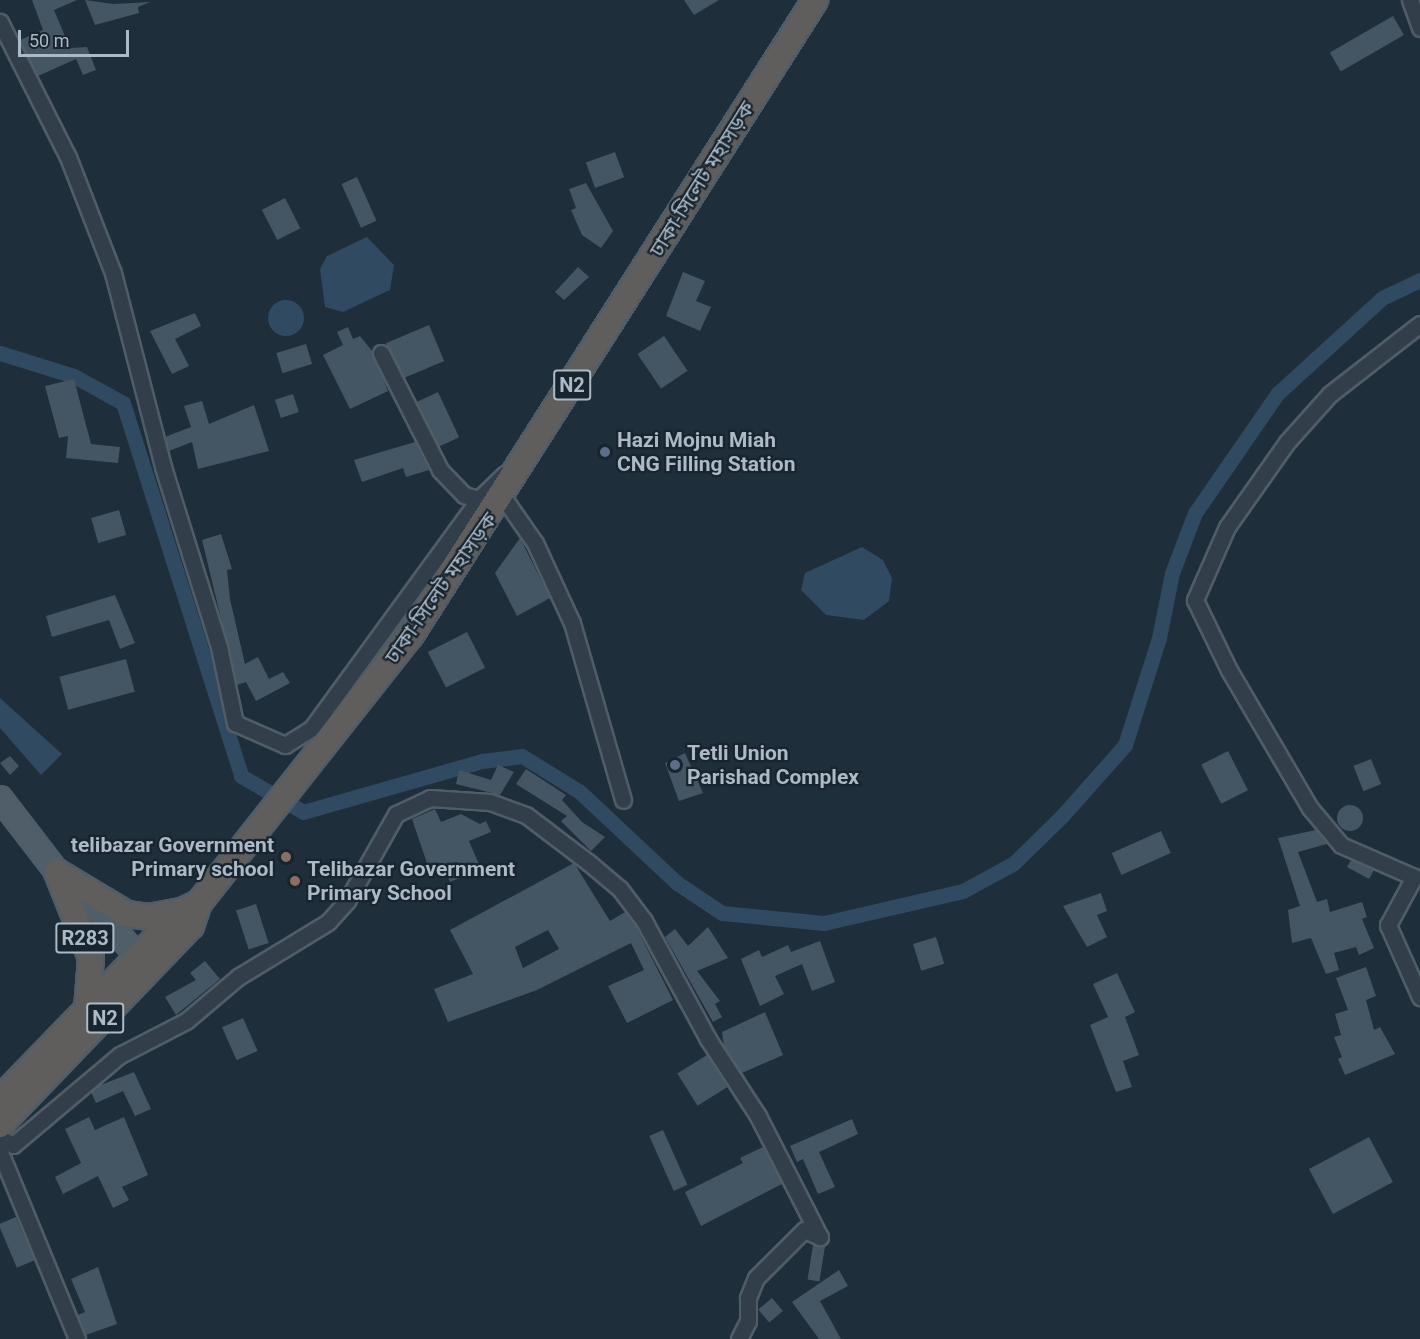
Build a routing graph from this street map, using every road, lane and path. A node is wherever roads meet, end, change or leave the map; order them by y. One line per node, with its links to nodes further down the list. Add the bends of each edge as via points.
1 (815, 0): 7 (highway, ঢাকা-সিলেট মহাসড়ক / N2)
2 (1410, 0): 4 (street)
3 (0, 22): 9 (street, via 68,157 113,273 163,467 219,647 235,723 285,745 312,728)
4 (1420, 28)
5 (1420, 324): 15 (street, via 1330,394 1287,442 1227,527 1195,600 1228,670 1310,808 1341,845 1414,877 1388,925)
6 (381, 353): 9 (street, via 440,470 464,495)
7 (526, 454): 8 (highway, ঢাকা-সিলেট মহাসড়ক / N2); 9 (street)
8 (503, 497): 11 (street, via 535,543 572,623); 13 (highway, ঢাকা-সিলেট মহাসড়ক / N2, via 411,635 219,878)
9 (479, 499)
10 (0, 798): 12 (main road, R283)
11 (623, 800)
12 (57, 872): 13 (highway, R283, via 127,914 148,917); 14 (main road, R283, via 76,893 91,902); 16 (highway, R283, via 91,958)
13 (190, 907): 14 (highway, ঢাকা-সিলেট মহাসড়ক)
14 (146, 962): 16 (highway); 18 (highway, N2, via 130,992)
15 (1420, 997)
16 (87, 1009): 17 (highway)
17 (0, 1099)
18 (0, 1125)
19 (0, 1138): 22 (street, via 13,1145 120,1054 186,1021 238,977 328,922 347,902 396,814 430,798 490,802 526,815 620,889 644,921 708,1039 758,1116 820,1237 804,1230 756,1278 748,1298 748,1321)
20 (0, 1152): 21 (street)
21 (77, 1339)
22 (739, 1339)

